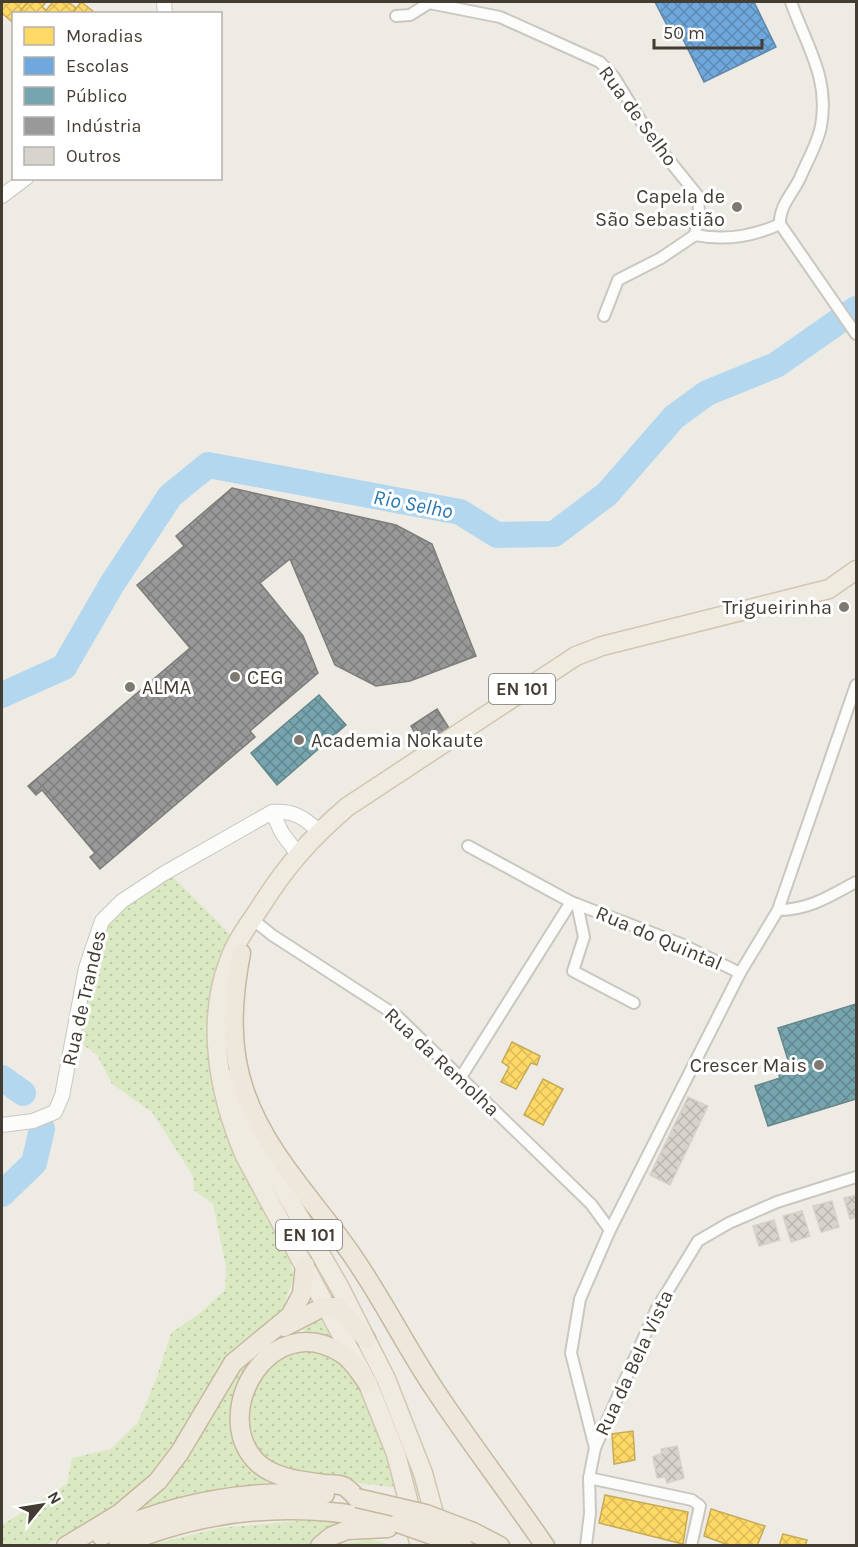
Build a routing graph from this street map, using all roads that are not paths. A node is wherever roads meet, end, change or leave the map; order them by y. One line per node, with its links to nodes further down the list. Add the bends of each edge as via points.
1 (791, 2): 5 (street, via 825,92 821,128)
2 (396, 16): 6 (street, Rua de Selho, via 410,15 429,3 500,17 600,62 614,77 652,139 698,196)
3 (23, 180): 4 (street)
4 (2, 196)
5 (780, 219): 6 (street, via 762,232 721,240); 8 (street)
6 (694, 235): 7 (street, via 618,280)
7 (604, 316)
8 (855, 332)
9 (856, 570): 12 (main road, EN 101, via 830,589 796,600 602,646 576,656 347,807)
10 (856, 685): 17 (street)
11 (272, 812): 12 (street, via 289,811 305,818); 14 (street); 23 (street, Rua de Trandes, via 162,874 122,901 102,921 86,968 62,1096 55,1112 33,1121)
12 (319, 831): 14 (main road, EN 101)
13 (468, 846): 16 (street, Rua do Quintal)
14 (297, 854): 18 (main road, EN 101)
15 (856, 882): 17 (street, via 811,906)
16 (574, 903): 20 (street, Rua do Quintal, via 681,944); 21 (street, Rua do Quintal, via 584,937 573,971); 22 (street)
17 (778, 910): 20 (street)
18 (252, 919): 19 (main road, EN 101); 22 (street, Rua da Remolha, via 397,1016); 26 (main road, EN 101, via 235,946 220,992 217,1030 222,1079 234,1131 245,1156)
19 (241, 953): 28 (main road, EN 101, via 226,1012 235,1091 265,1159); 43 (highway, via 233,1007 235,1048 245,1092 261,1130 357,1261 435,1390)
20 (740, 973): 25 (street)
21 (634, 1003)
22 (461, 1077): 25 (street, Rua da Remolha, via 591,1204)
23 (2, 1125)
24 (856, 1177): 31 (street, Rua da Bela Vista, via 777,1202 698,1241 656,1310)
25 (610, 1230): 31 (street, via 580,1299 571,1353)
26 (305, 1265): 27 (main road, EN 101); 29 (highway, via 302,1294 295,1308)
27 (327, 1306): 28 (highway, via 343,1310); 29 (highway); 30 (main road, EN 101)
28 (366, 1339): 41 (main road, EN 101, via 423,1473)
29 (262, 1340): 36 (highway, via 224,1375 189,1438 158,1481 119,1514)
30 (368, 1384): 33 (highway, via 342,1354 321,1344 298,1343 284,1346 263,1359 249,1380 242,1406 243,1437 248,1450 265,1468 291,1479 343,1486); 40 (main road, EN 101, via 396,1454)
31 (595, 1448): 32 (street)
32 (589, 1478): 44 (street); 45 (street, via 692,1500 700,1506)
33 (358, 1506): 34 (highway); 35 (highway, bridge, via 426,1514); 37 (highway, via 308,1493 210,1500 148,1517); 38 (highway, via 236,1512 162,1528)
34 (398, 1523): 35 (highway, bridge); 39 (highway, via 383,1530 347,1530)
35 (468, 1539): 42 (highway)
36 (66, 1545)
37 (82, 1545)
38 (118, 1545)
39 (320, 1545)
40 (420, 1545)
41 (442, 1545)
42 (500, 1545)
43 (545, 1545)
44 (586, 1545)
45 (691, 1545)

